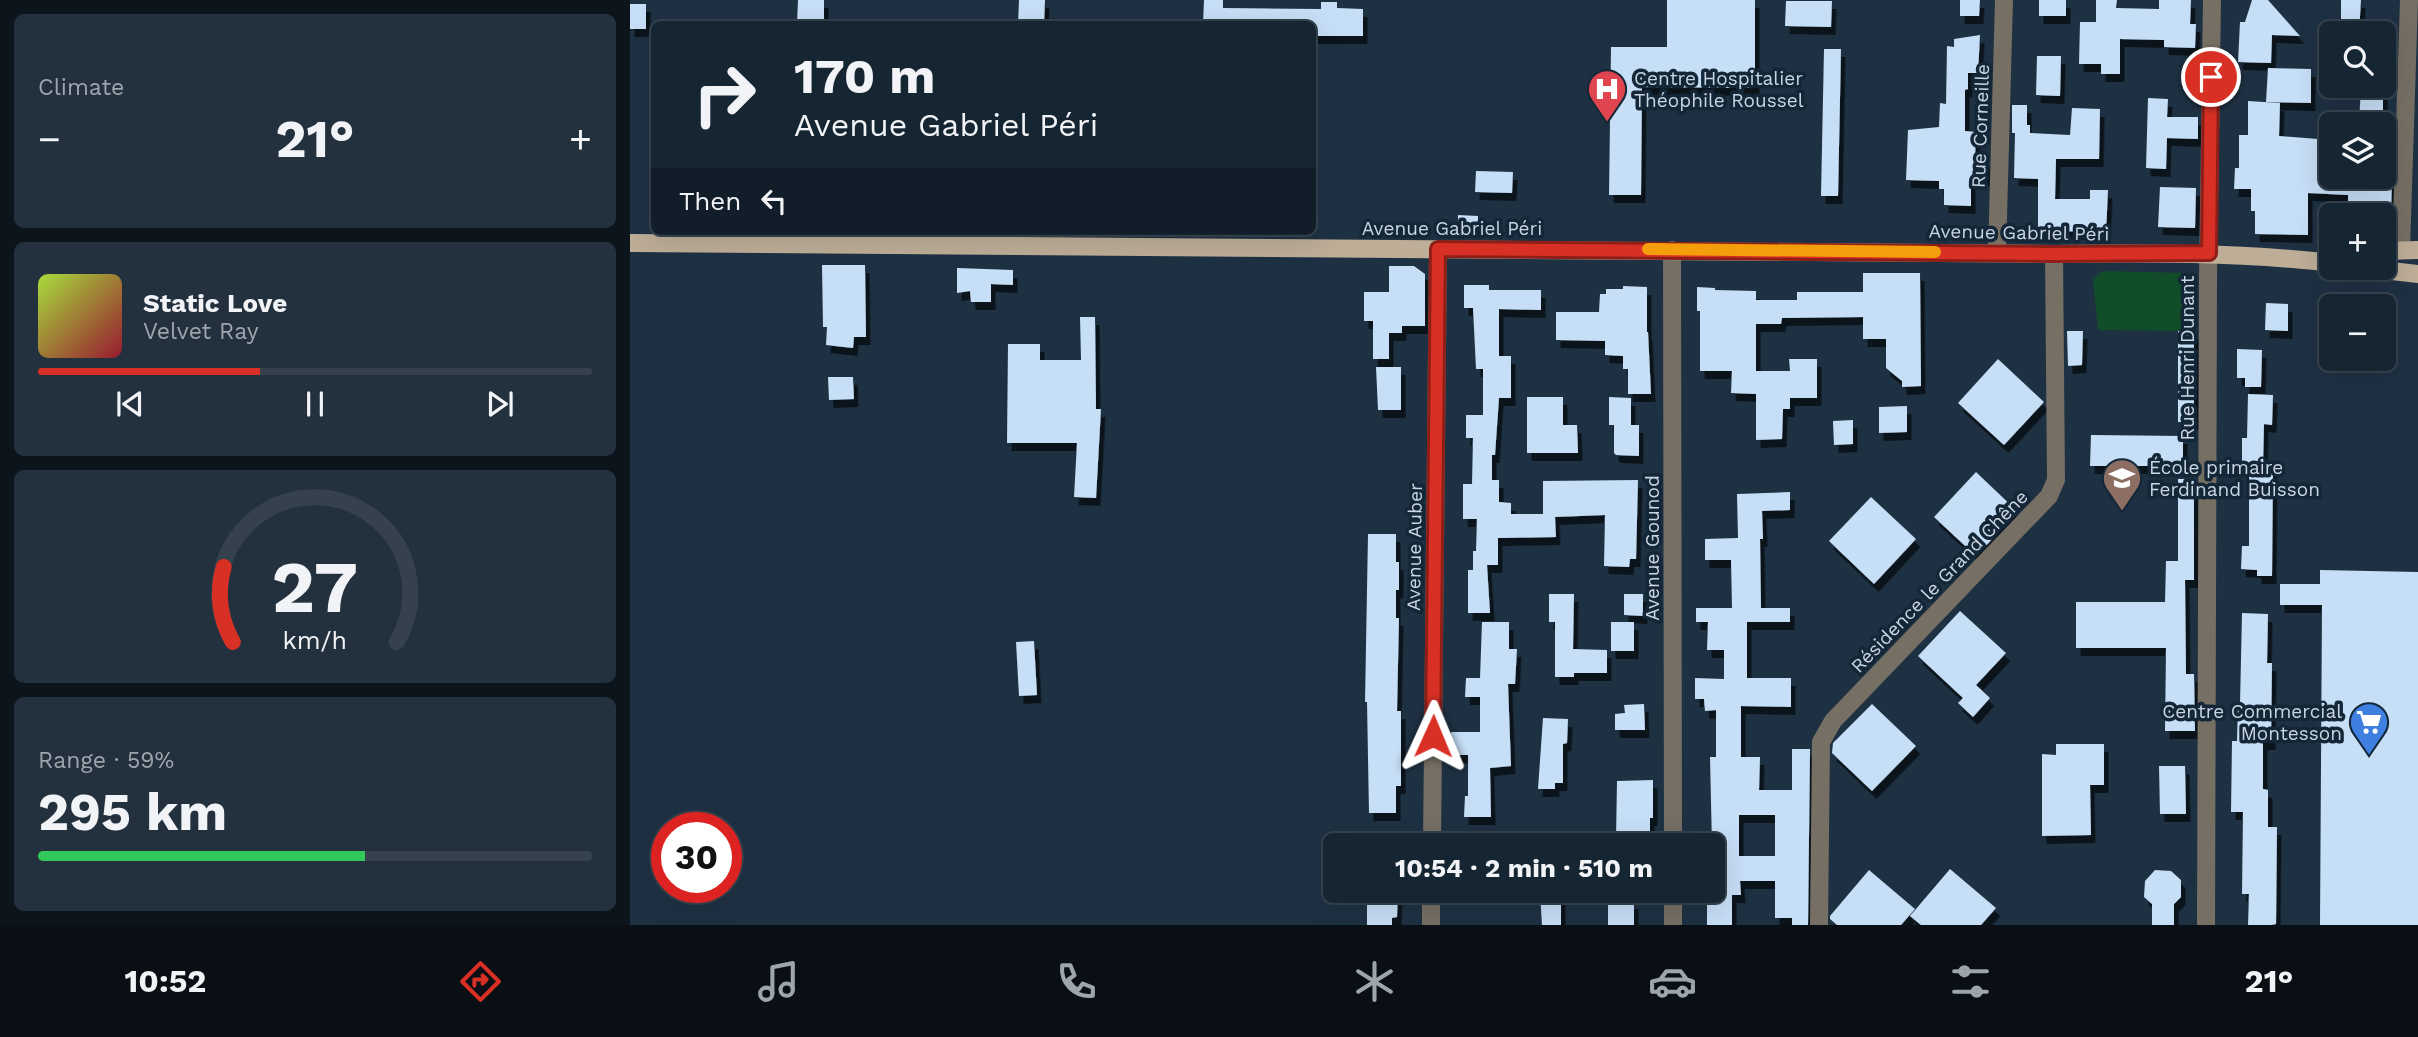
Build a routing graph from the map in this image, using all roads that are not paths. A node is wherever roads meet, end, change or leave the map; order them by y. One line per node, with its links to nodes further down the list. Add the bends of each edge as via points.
1 (2004, 0): 8 (street, Rue Corneille)
2 (2212, 0): 9 (street, Rue Henri Dunant)
3 (2409, 0): 7 (street)
4 (630, 243): 5 (main road, Avenue Gabriel Péri)
5 (1438, 249): 6 (main road, Avenue Gabriel Péri); 16 (street, Avenue Auber)
6 (1672, 250): 8 (main road, Avenue Gabriel Péri); 17 (street, Avenue Gounod)
7 (2401, 250)
8 (1997, 253): 10 (main road, Avenue Gabriel Péri)
9 (2209, 253): 10 (main road, Avenue Gabriel Péri); 12 (main road, Avenue Gabriel Péri); 23 (street, Rue Henri Dunant)
10 (2054, 254): 22 (street, Résidence le Grand Chêne, via 2056,480 2049,496 1833,721 1821,742)
11 (2319, 254): 12 (main road, Avenue Gabriel Péri)
12 (2273, 256): 13 (main road, Avenue Gabriel Péri)
13 (2319, 262)
14 (2396, 271): 15 (main road)
15 (2418, 274)
16 (1432, 833)
17 (1673, 833)
18 (1432, 903): 20 (street)
19 (1673, 903): 21 (street)
20 (1431, 925)
21 (1673, 925)
22 (1819, 925)
23 (2206, 925)

